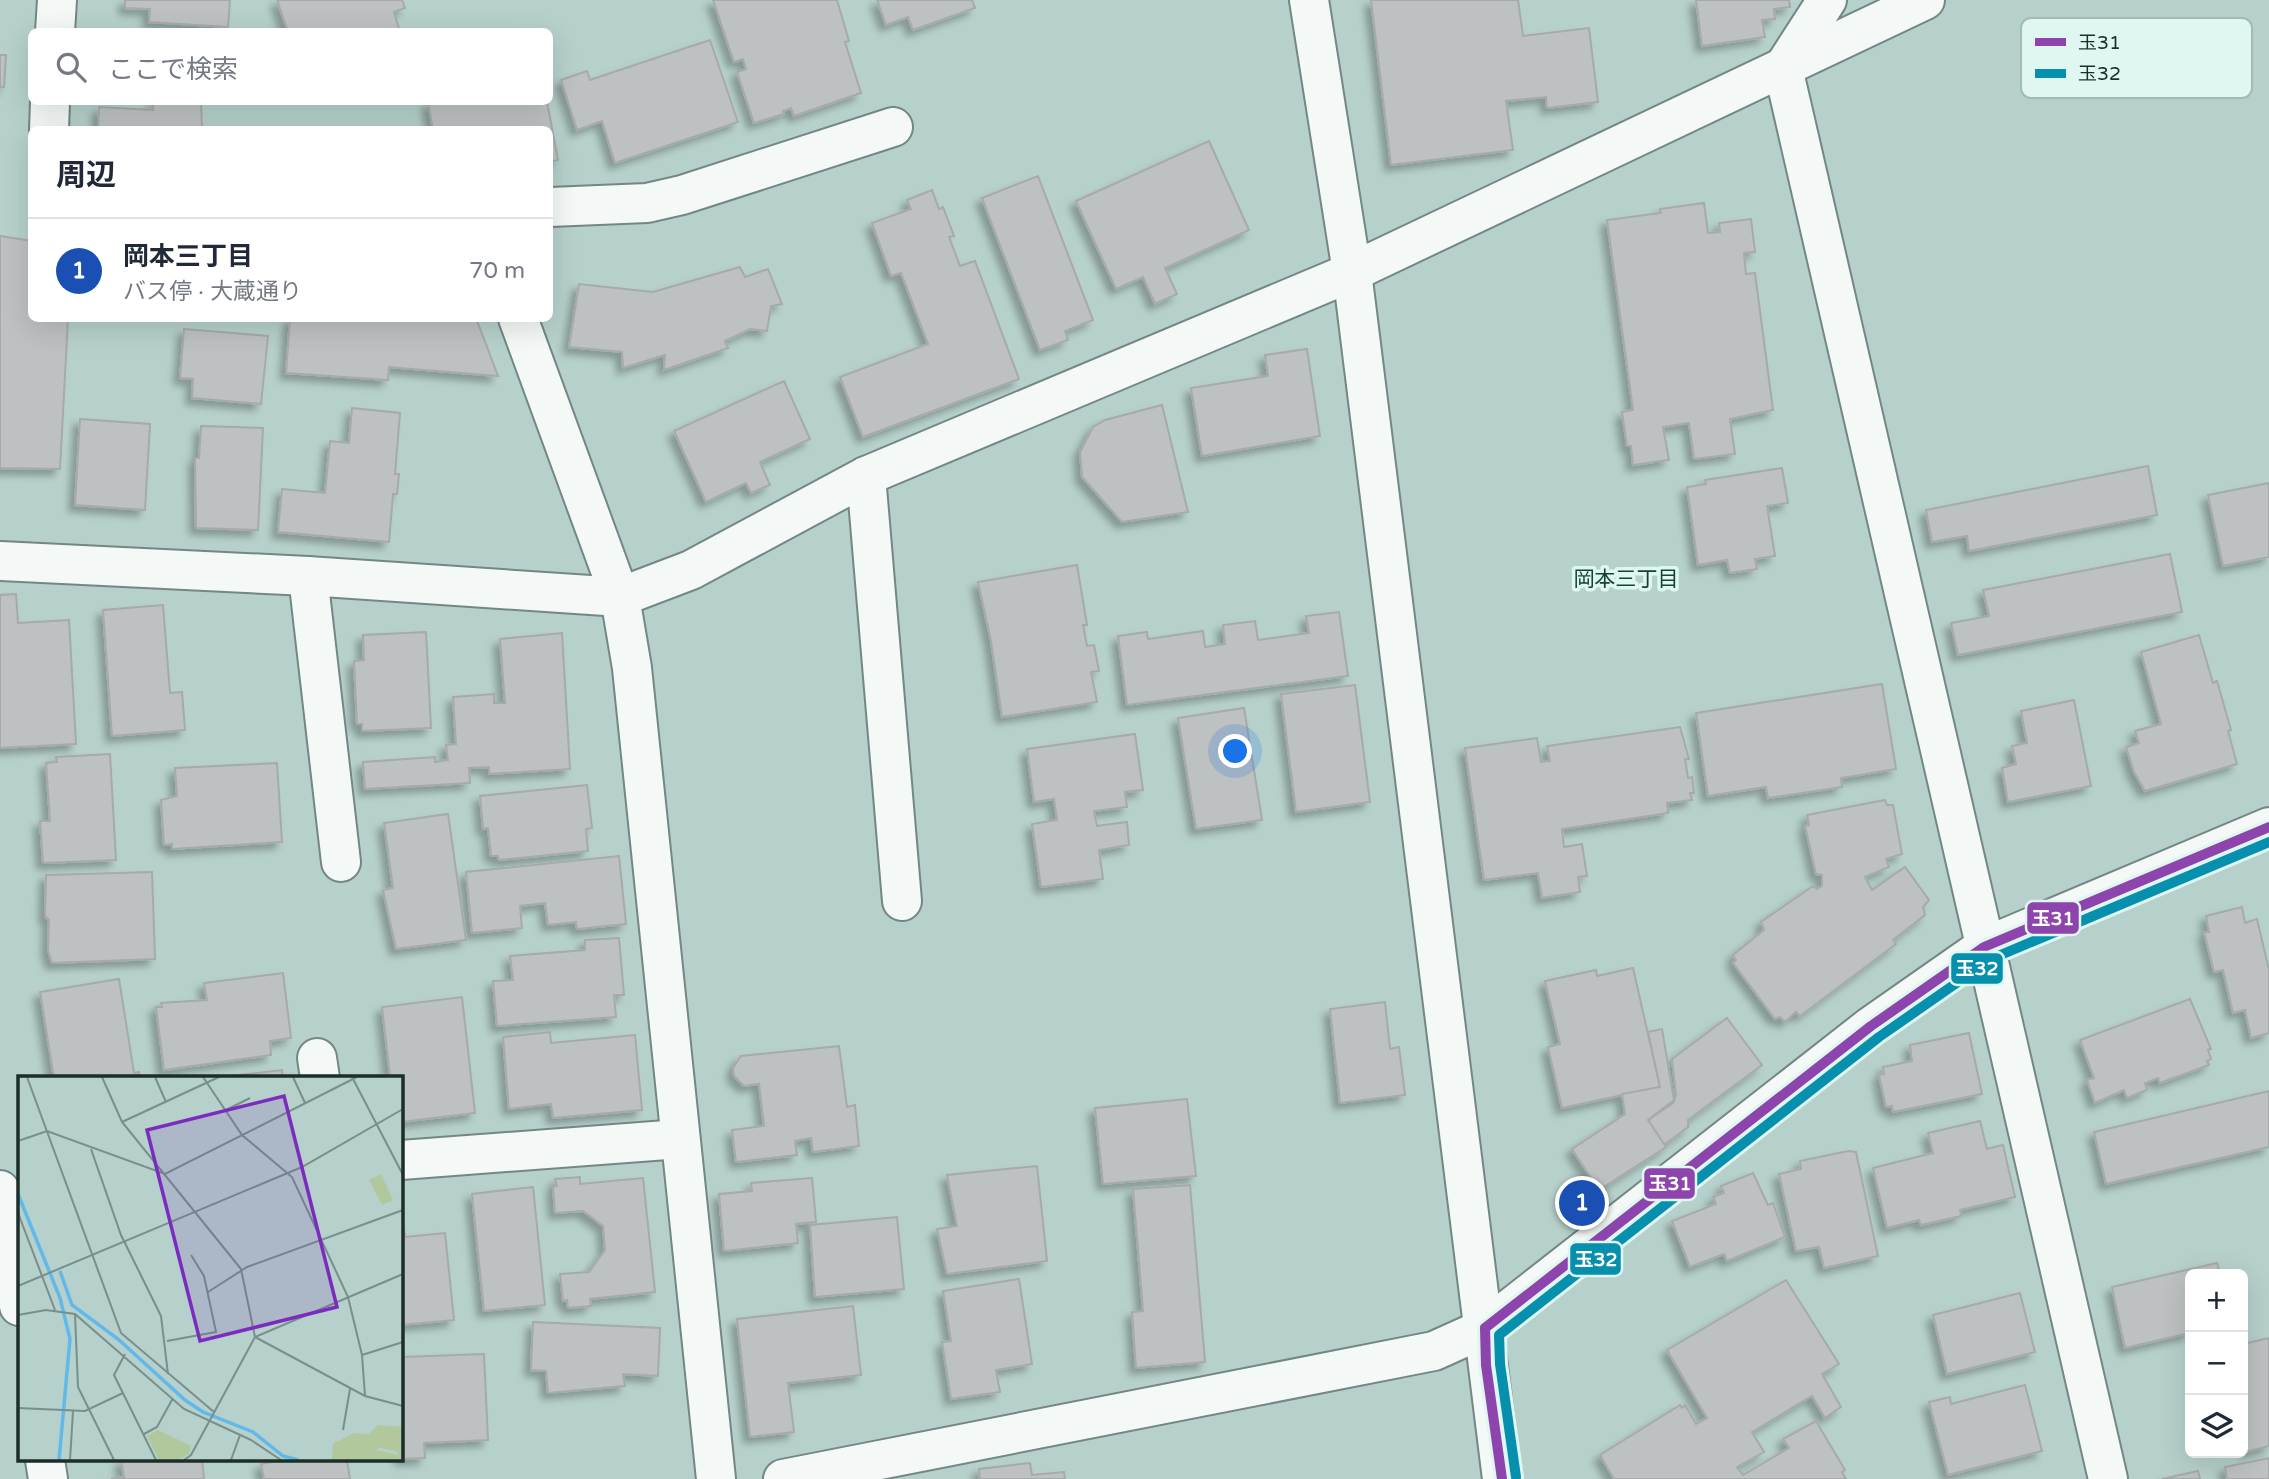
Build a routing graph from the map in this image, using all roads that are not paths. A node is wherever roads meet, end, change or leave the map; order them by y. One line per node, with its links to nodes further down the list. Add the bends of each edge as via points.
1 (57, 0): 5 (street)
2 (1310, 0): 11 (street)
3 (1826, 0): 6 (street)
4 (1925, 0): 6 (street)
5 (55, 28)
6 (1783, 68): 11 (street); 20 (street)
7 (50, 105): 8 (street)
8 (48, 126)
9 (893, 127): 10 (street, via 682,195 647,203)
10 (553, 207)
11 (1352, 272): 13 (street); 25 (street)
12 (519, 322): 16 (street)
13 (866, 476): 16 (street, via 691,570); 19 (street)
14 (0, 561): 15 (street)
15 (308, 576): 16 (street); 18 (street)
16 (620, 597): 21 (street, via 632,668)
17 (2269, 829): 20 (street)
18 (341, 862)
19 (902, 901)
20 (1984, 947): 25 (street, via 1871,1026); 29 (street)
21 (680, 1139): 22 (street); 26 (street)
22 (402, 1160)
23 (0, 1190): 24 (street)
24 (18, 1300)
25 (1485, 1328): 27 (street, via 1434,1351); 28 (street)
26 (716, 1479)
27 (783, 1479)
28 (1502, 1479)
29 (2108, 1479)

